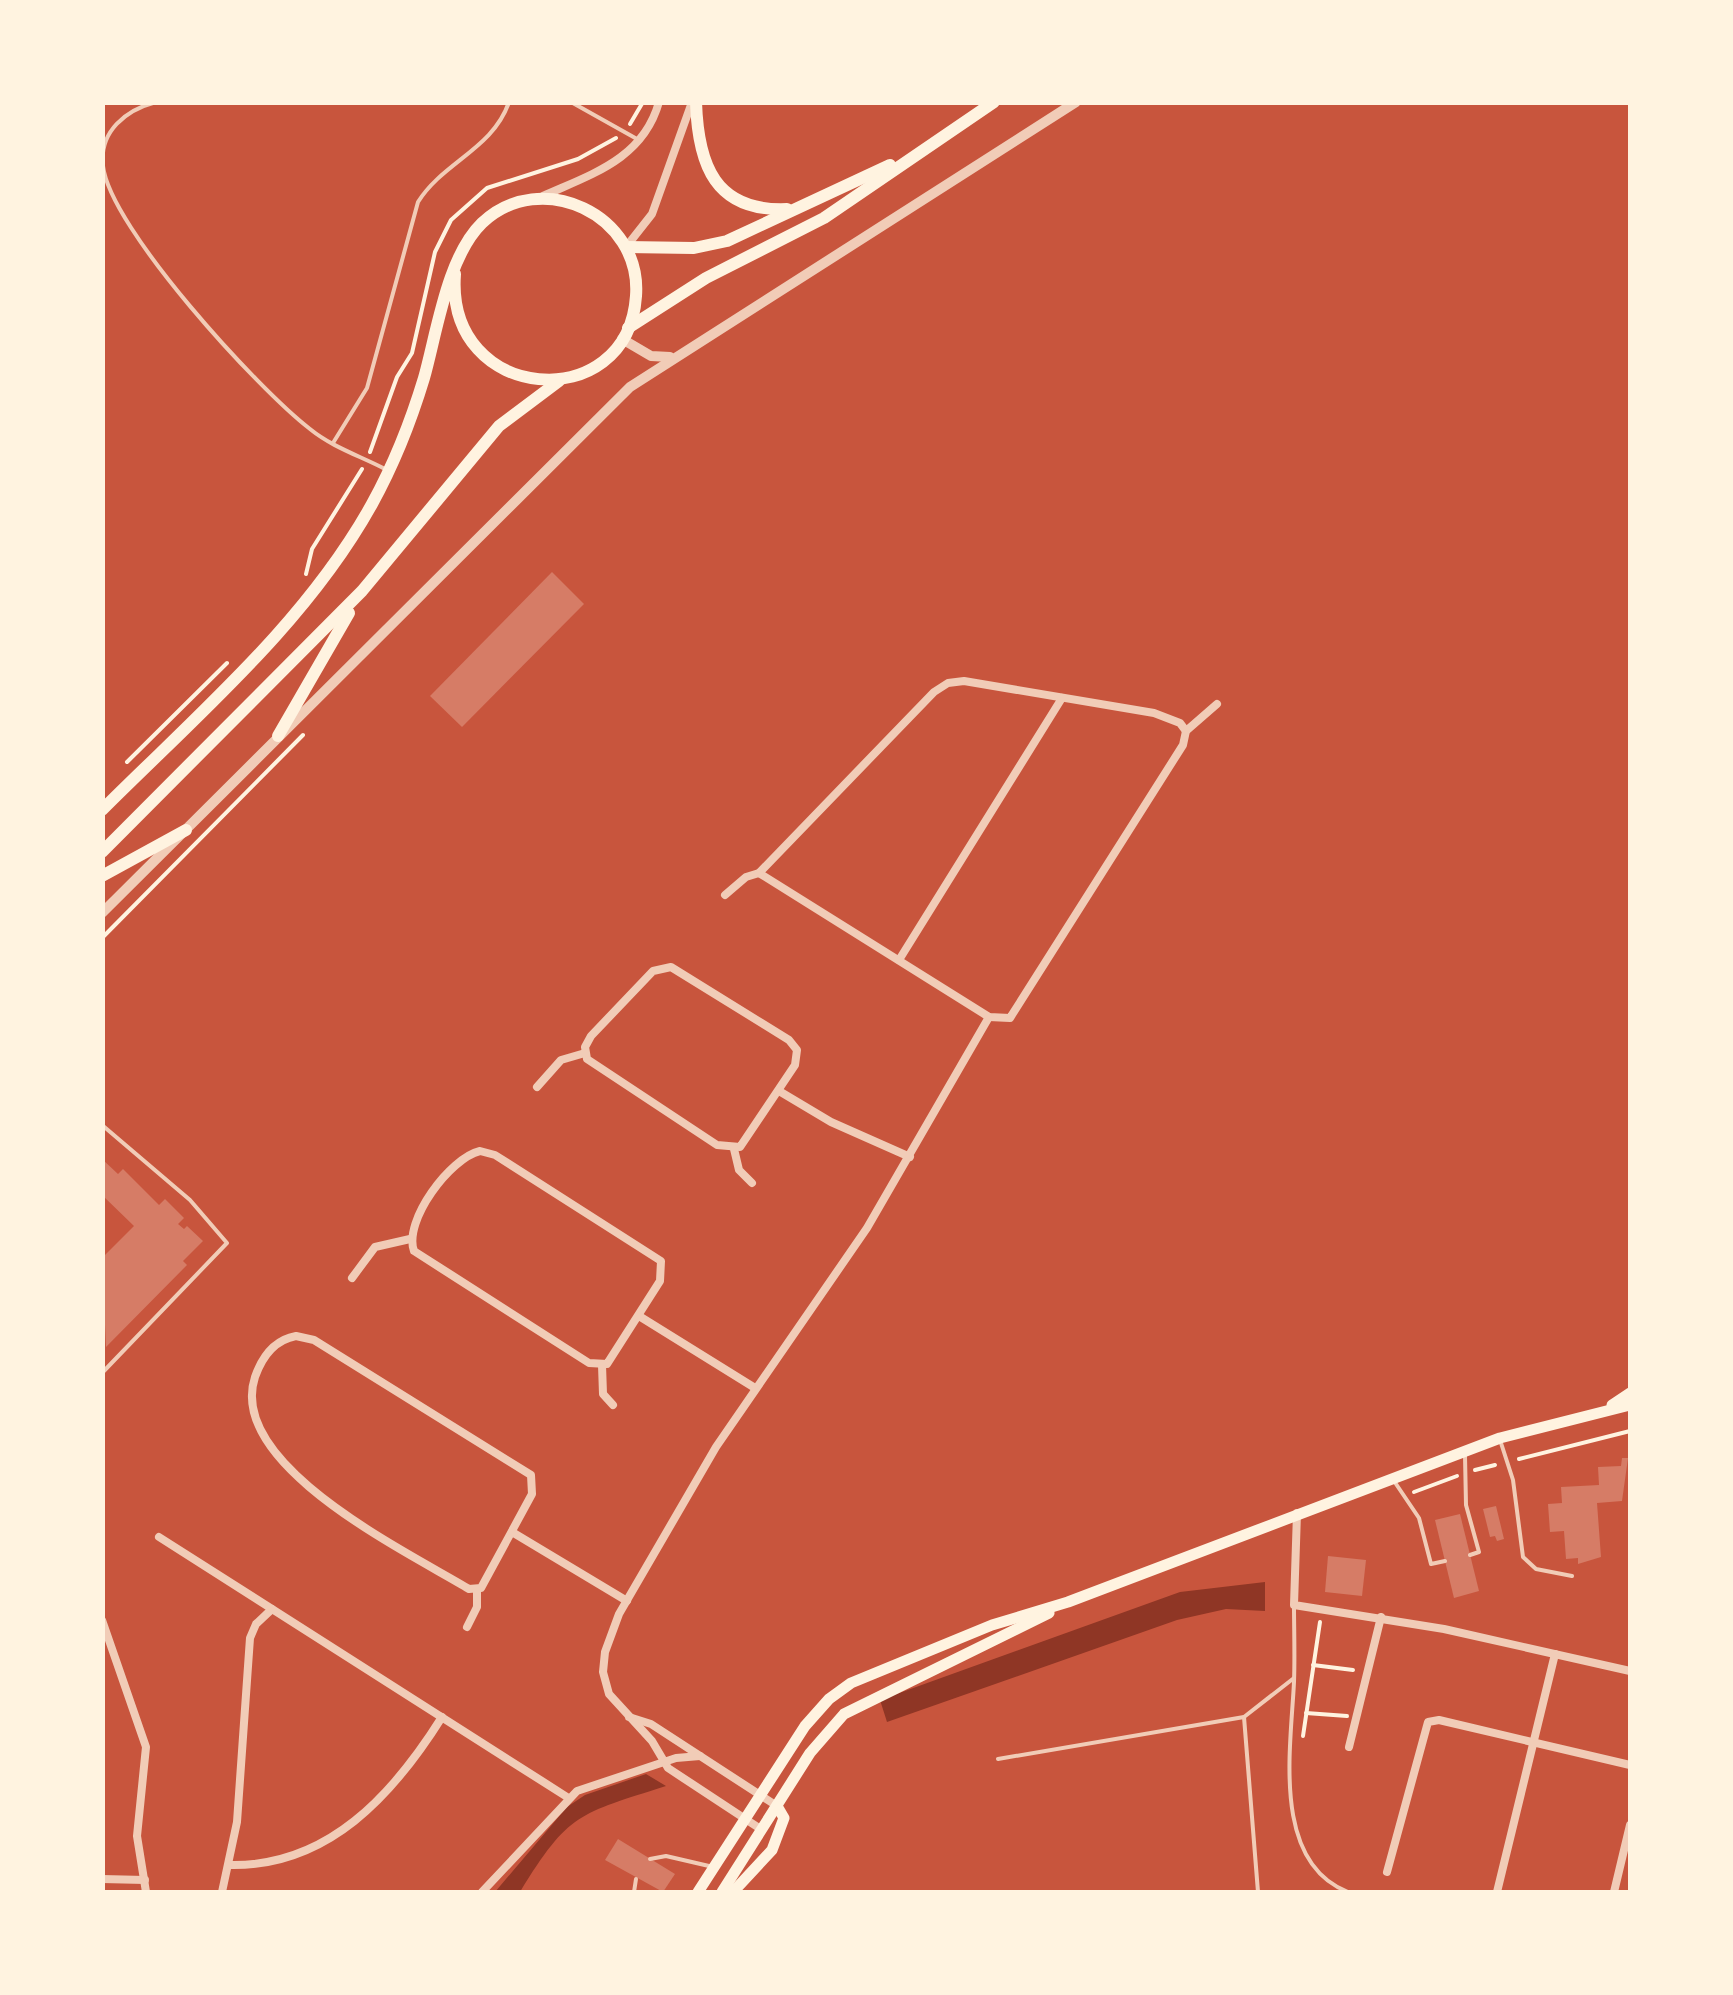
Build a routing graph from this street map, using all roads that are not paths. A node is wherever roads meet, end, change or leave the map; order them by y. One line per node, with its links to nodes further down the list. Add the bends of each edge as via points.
1 (156, 102): 17 (lane, via 133,108 107,139 103,166 121,212 199,320)
2 (508, 102): 17 (lane, via 488,138 430,182 418,202 366,388)
3 (571, 102): 8 (lane)
4 (659, 102): 8 (street)
5 (694, 102): 11 (highway, via 711,177 748,206); 12 (street, via 652,214)
6 (994, 102): 9 (highway)
7 (1076, 102): 15 (street)
8 (640, 141): 10 (street, via 618,161)
9 (908, 158): 11 (highway); 14 (highway, via 824,218 706,278)
10 (539, 198): 12 (highway, via 582,206); 13 (highway, via 484,222 465,245)
11 (794, 209): 12 (highway, via 708,247)
12 (626, 246): 14 (highway, via 636,291)
13 (455, 274): 16 (highway, via 459,321 475,348 514,376); 18 (highway)
14 (625, 333): 15 (street, via 651,356); 16 (highway, via 596,366)
15 (672, 357): 23 (street, via 630,387)
16 (561, 380): 19 (highway, via 499,426)
17 (333, 444): 18 (lane)
18 (389, 471): 24 (highway, via 339,558 293,616)
19 (362, 591): 23 (highway); 26 (highway)
20 (1062, 698): 22 (street, via 1166,715); 27 (street, via 964,682 940,686); 31 (street)
21 (1217, 704): 22 (street)
22 (1186, 731): 32 (street, via 1019,1009 1004,1020)
23 (278, 736): 25 (street)
24 (102, 810)
25 (186, 830): 28 (highway); 30 (street)
26 (102, 852)
27 (758, 873): 29 (street); 31 (street)
28 (102, 876)
29 (725, 895)
30 (102, 913)
31 (899, 960): 32 (street)
32 (988, 1016): 38 (street)
33 (585, 1053): 34 (street, via 561,1060); 35 (street, via 591,1036 648,976 671,967 794,1044 797,1060); 37 (street, via 596,1069 717,1145)
34 (536, 1087)
35 (779, 1091): 37 (street, via 750,1138); 38 (street)
36 (102, 1125): 44 (lane, via 190,1200 227,1243)
37 (734, 1149): 39 (street)
38 (910, 1157): 45 (street, via 846,1262)
39 (752, 1184)
40 (410, 1239): 41 (street, via 375,1247); 42 (street, via 454,1168 474,1152 488,1152 658,1257 662,1276); 43 (street, via 424,1260)
41 (352, 1278)
42 (639, 1316): 43 (street); 45 (street)
43 (602, 1366): 47 (street, via 602,1390)
44 (102, 1373)
45 (755, 1388): 60 (street)
46 (1630, 1392): 49 (main road)
47 (613, 1405)
48 (1630, 1405): 49 (main road)
49 (1608, 1407): 50 (main road)
50 (1500, 1438): 51 (main road); 58 (lane, via 1523,1557 1536,1569)
51 (1466, 1451): 52 (main road); 56 (lane, via 1466,1504 1478,1552)
52 (1391, 1477): 53 (main road); 57 (lane, via 1418,1518 1431,1564)
53 (1296, 1513): 61 (main road); 62 (street)
54 (512, 1532): 59 (street); 59 (street, via 534,1490 526,1472 314,1340 286,1338 262,1361 252,1414 273,1452 328,1501); 60 (street)
55 (159, 1537): 63 (street)
56 (1470, 1554)
57 (1445, 1561)
58 (1572, 1576)
59 (477, 1589): 66 (street, via 477,1607)
60 (627, 1601): 70 (street, via 603,1662 609,1694)
61 (1068, 1602): 80 (main road, via 840,1690 816,1712); 82 (main road, via 844,1714)
62 (1294, 1604): 64 (street); 69 (lane)
63 (272, 1608): 72 (street); 87 (street, via 250,1638)
64 (1381, 1617): 67 (street); 75 (street)
65 (102, 1620): 92 (street, via 146,1747 137,1822)
66 (466, 1627)
67 (1554, 1654): 68 (street); 74 (street)
68 (1630, 1670)
69 (1294, 1678): 71 (lane); 101 (lane, via 1292,1807 1321,1876)
70 (625, 1716): 73 (street); 78 (street)
71 (1244, 1717): 77 (lane); 100 (lane)
72 (442, 1718): 81 (street); 87 (street, via 392,1788 348,1826 286,1860)
73 (676, 1741): 76 (street); 78 (street, via 666,1746)
74 (1533, 1742): 79 (street); 89 (street, via 1428,1722); 102 (street)
75 (1349, 1747)
76 (700, 1756): 78 (street); 80 (street)
77 (998, 1760)
78 (663, 1762): 81 (street); 83 (street)
79 (1630, 1765)
80 (760, 1795): 82 (street); 83 (main road)
81 (568, 1797): 95 (street)
82 (777, 1806): 85 (main road); 99 (main road, via 784,1818 778,1839)
83 (745, 1818): 85 (street); 88 (main road)
84 (1630, 1825): 103 (street)
85 (762, 1830): 98 (main road)
86 (650, 1859): 88 (lane, via 666,1856)
87 (230, 1865): 94 (street)
88 (714, 1868): 97 (main road)
89 (1387, 1872)
90 (102, 1879): 92 (street)
91 (636, 1879): 96 (lane)
92 (145, 1880): 93 (street)
93 (146, 1892)
94 (222, 1892)
95 (482, 1892)
96 (634, 1892)
97 (698, 1892)
98 (722, 1892)
99 (733, 1892)
100 (1258, 1892)
101 (1348, 1892)
102 (1497, 1892)
103 (1614, 1892)

